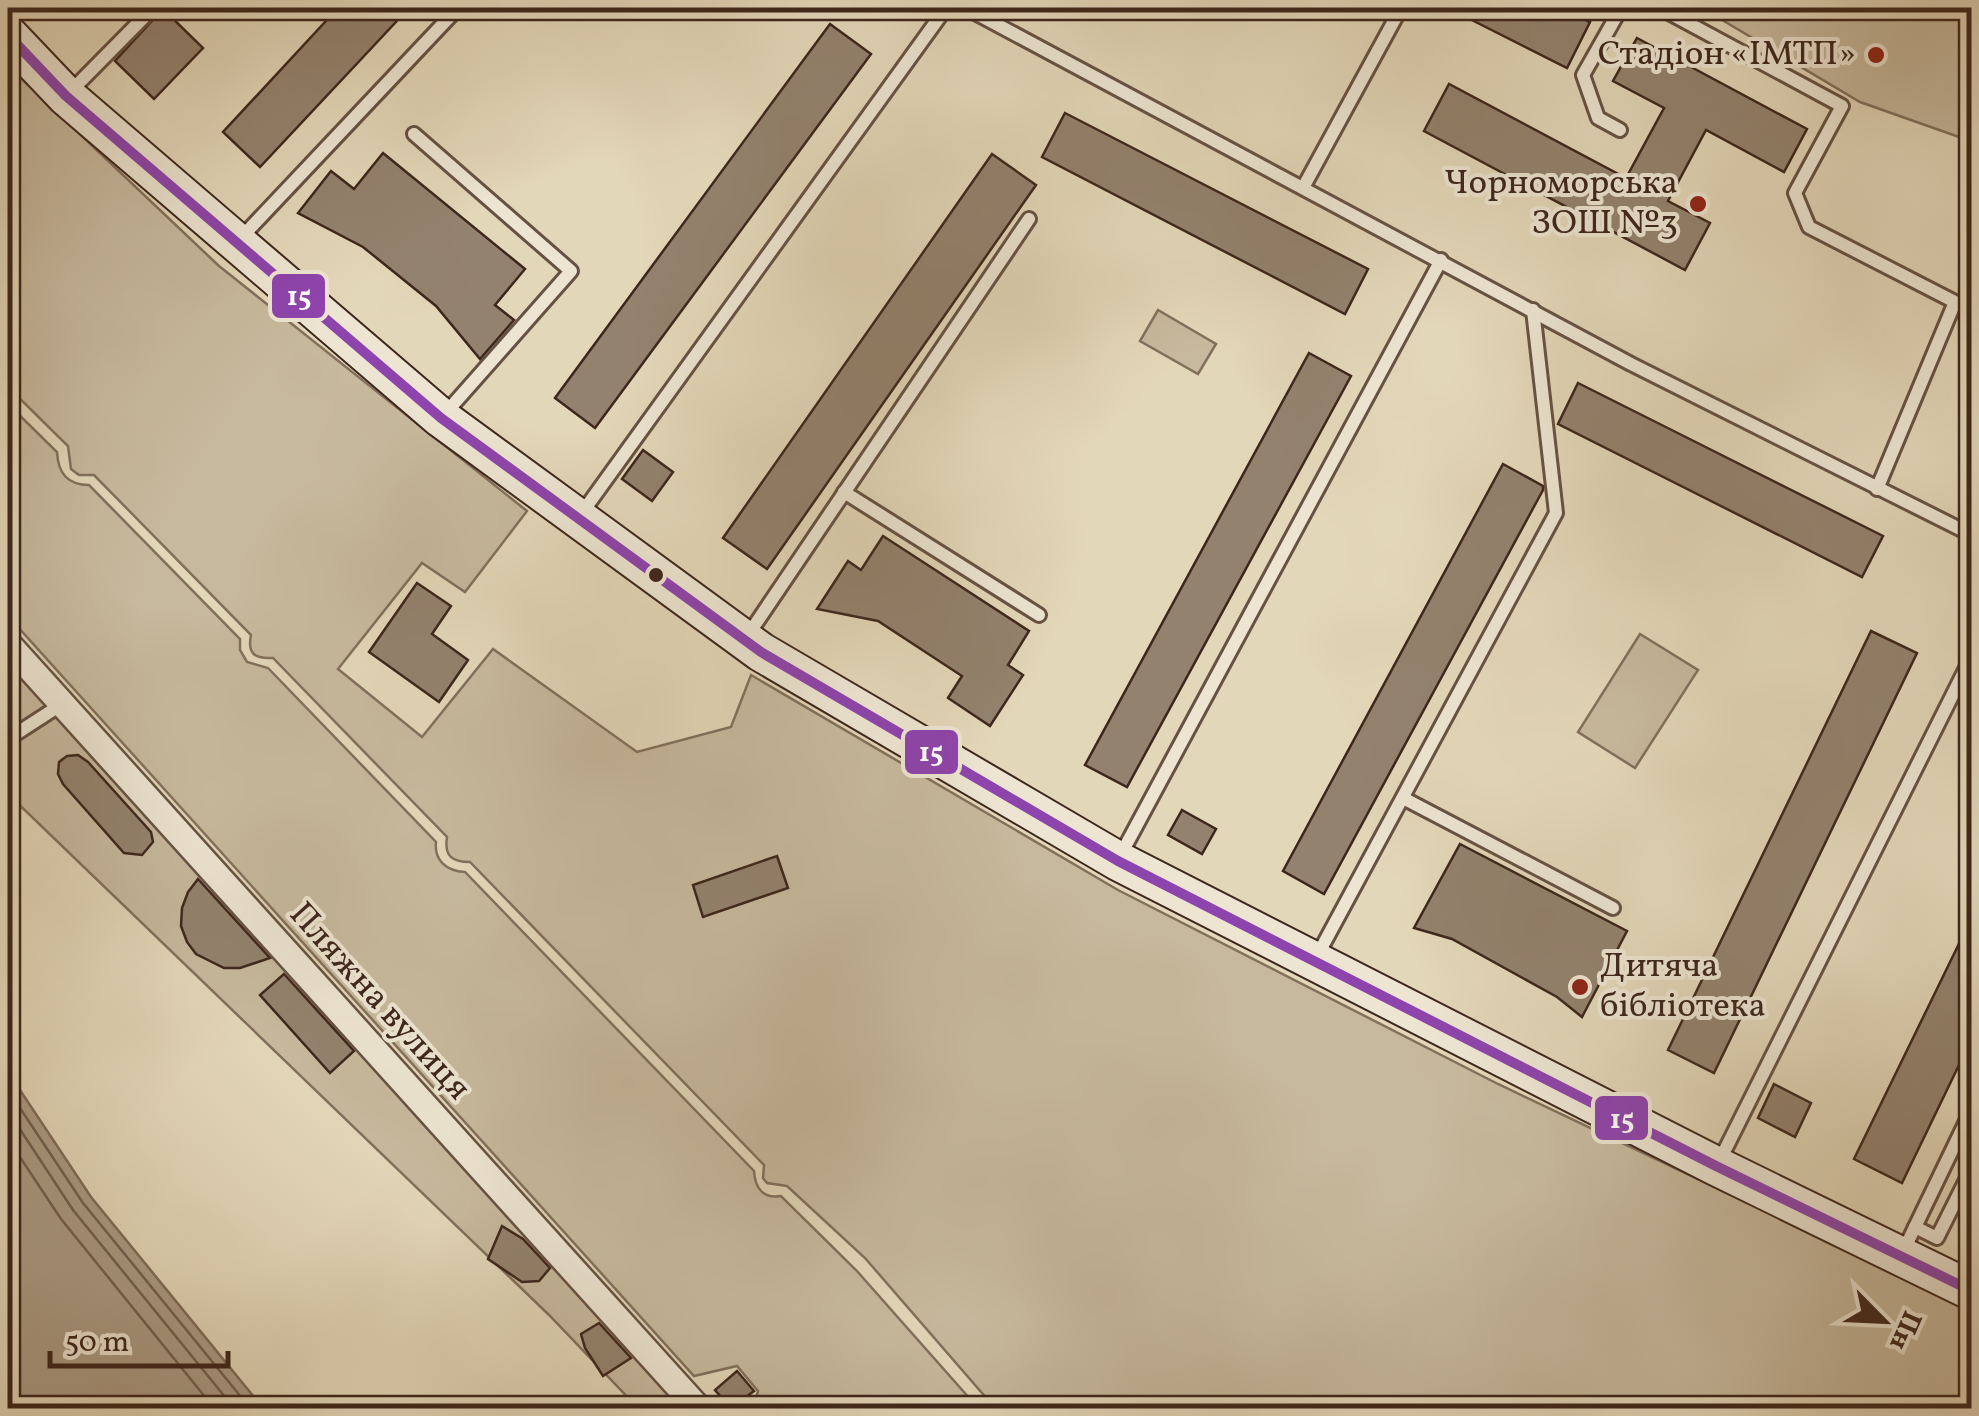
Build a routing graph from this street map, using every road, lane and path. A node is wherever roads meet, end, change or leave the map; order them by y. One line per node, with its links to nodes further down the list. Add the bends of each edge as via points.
1 (154, 8): 9 (lane)
2 (458, 8): 14 (lane)
3 (946, 8): 20 (lane)
4 (966, 8): 12 (lane)
5 (1401, 8): 12 (lane)
6 (1621, 8): 10 (lane, via 1583,75 1598,118)
7 (1660, 8): 18 (lane, via 1842,106 1795,193 1809,228 1955,302)
8 (8, 35): 9 (street)
9 (66, 96): 14 (street)
10 (1620, 130)
11 (414, 134): 17 (lane, via 570,271)
12 (1304, 186): 15 (lane)
13 (1029, 220): 19 (lane)
14 (236, 243): 17 (street)
15 (1441, 260): 16 (lane); 29 (lane)
16 (1533, 310): 18 (lane); 28 (lane, via 1556,513)
17 (442, 418): 20 (street)
18 (1877, 489): 21 (lane)
19 (844, 492): 22 (lane); 23 (lane)
20 (578, 519): 23 (street)
21 (1972, 535)
22 (1039, 614)
23 (744, 640): 29 (street)
24 (8, 644): 26 (street, Пляжна вулиця)
25 (1972, 656): 33 (lane)
26 (62, 704): 27 (lane); 37 (street, Пляжна вулиця)
27 (8, 739)
28 (1402, 798): 30 (lane); 31 (lane)
29 (1118, 860): 31 (street)
30 (1613, 908)
31 (1314, 961): 33 (street)
32 (1972, 1110): 35 (lane)
33 (1716, 1166): 35 (street)
34 (1972, 1168): 35 (lane, via 1937,1238)
35 (1908, 1242): 36 (street)
36 (1972, 1291)
37 (698, 1408)

